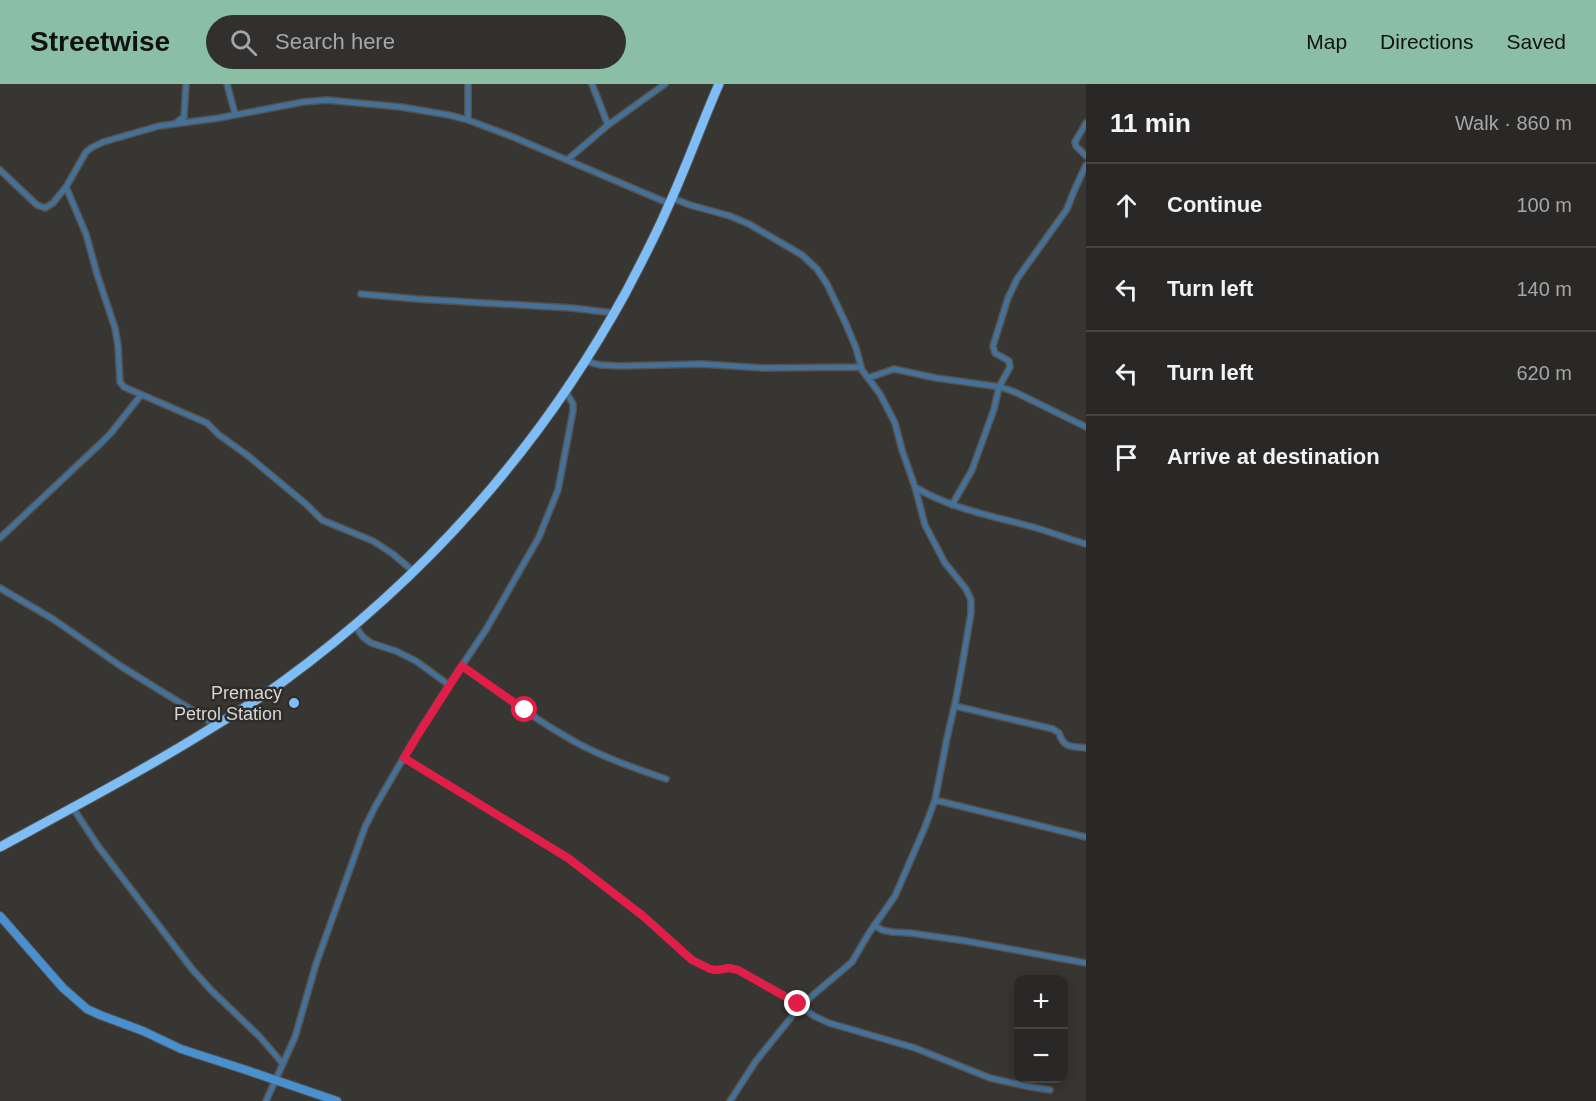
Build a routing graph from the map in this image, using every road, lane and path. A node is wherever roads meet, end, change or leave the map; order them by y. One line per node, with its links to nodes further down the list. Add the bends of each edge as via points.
1 (186, 84): 9 (street, via 184,117)
2 (227, 84): 7 (street)
3 (468, 84): 8 (street)
4 (592, 84): 11 (street)
5 (665, 84): 11 (street)
6 (719, 84): 17 (highway)
7 (235, 114): 8 (street, via 327,100 401,107); 9 (street)
8 (468, 120): 13 (street)
9 (176, 123): 16 (street, via 91,148)
10 (1086, 123): 12 (street, via 1075,142)
11 (608, 125): 13 (street)
12 (1086, 156)
13 (567, 160): 17 (street)
14 (1086, 165): 23 (street, via 1067,209 1008,298 993,346 994,352 1010,362)
15 (0, 171): 16 (street, via 42,208 51,205)
16 (66, 187): 25 (street, via 86,234 115,328 120,382)
17 (671, 201): 19 (highway); 21 (street, via 740,220 809,261 824,278 856,348)
18 (361, 294): 19 (street)
19 (614, 313): 20 (highway)
20 (585, 361): 21 (street, via 620,366); 24 (highway)
21 (860, 367): 22 (street)
22 (868, 378): 23 (street, via 899,370); 27 (street, via 889,409)
23 (999, 387): 26 (street); 28 (street, via 972,470)
24 (566, 390): 31 (highway, via 497,482); 34 (street, via 573,411 558,490 531,554)
25 (141, 395): 29 (street, via 111,433); 31 (street, via 207,423 322,520 373,541)
26 (1086, 427)
27 (915, 487): 28 (street); 36 (street, via 930,537 971,600)
28 (952, 505): 30 (street)
29 (0, 538)
30 (1086, 544)
31 (414, 572): 33 (highway)
32 (0, 588): 37 (street)
33 (355, 626): 35 (street, via 371,643 416,661); 37 (highway, via 280,684)
34 (462, 666): 35 (street); 40 (street, via 582,745)
35 (449, 685): 39 (street)
36 (955, 706): 38 (street, via 1053,729 1064,744); 41 (street)
37 (215, 726): 42 (highway)
38 (1086, 748)
39 (404, 758): 48 (street, via 568,858 692,960 710,969 738,970); 49 (street, via 359,842 297,1030)
40 (666, 779)
41 (935, 800): 43 (street); 46 (street, via 895,896)
42 (73, 808): 44 (highway); 49 (street, via 192,969)
43 (1086, 837)
44 (0, 847)
45 (0, 916): 50 (street, via 87,1009 180,1049)
46 (874, 925): 47 (street, via 892,932); 48 (street, via 852,962)
47 (1086, 963)
48 (801, 1007): 51 (street, via 830,1023 915,1048 982,1075); 54 (street, via 768,1045)
49 (282, 1064): 50 (street)
50 (276, 1081): 52 (street); 53 (street)
51 (1050, 1090)
52 (266, 1101)
53 (337, 1101)
54 (732, 1101)

